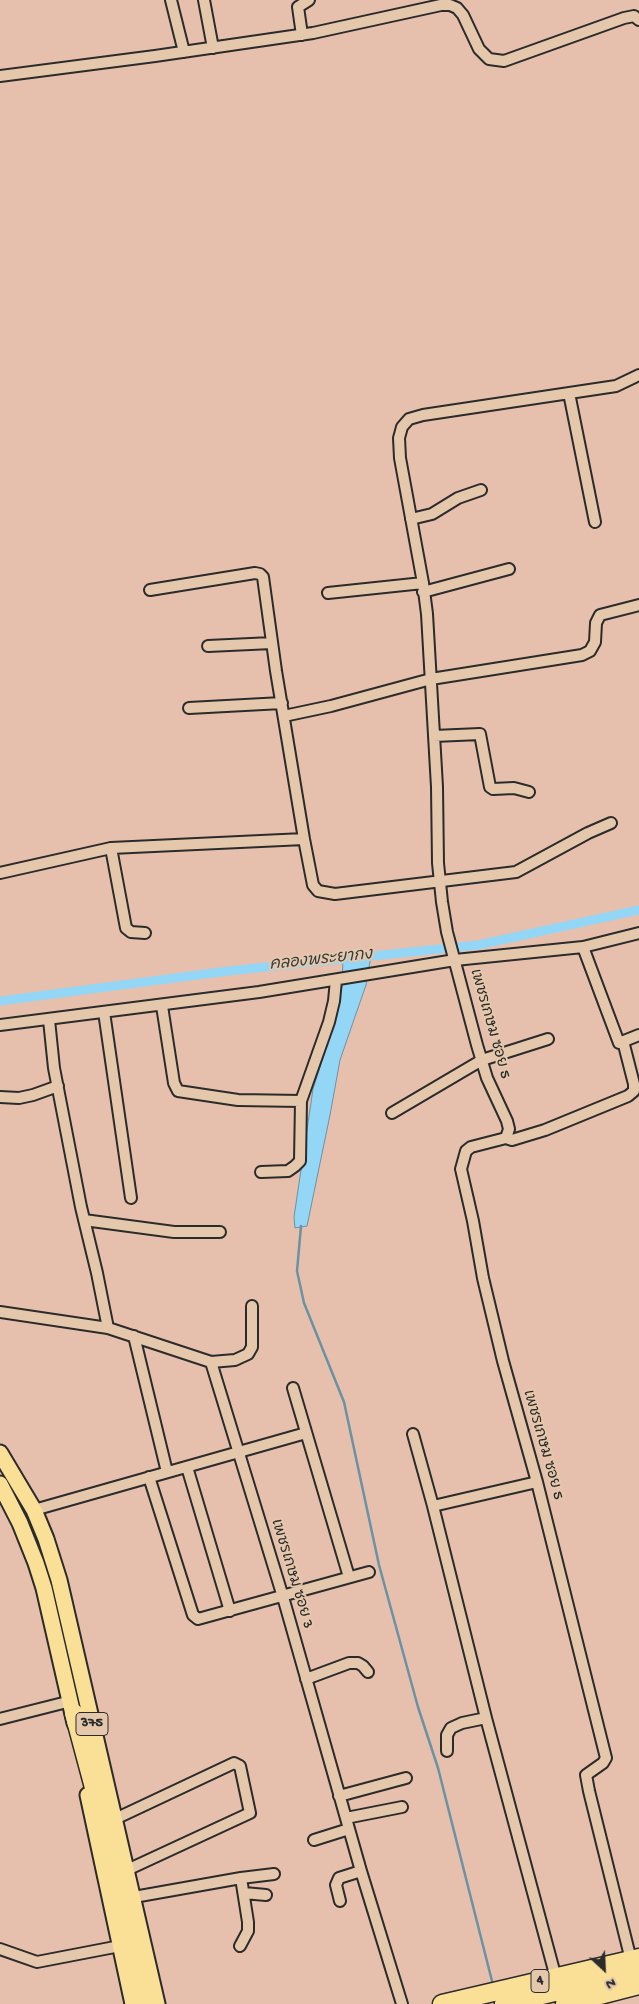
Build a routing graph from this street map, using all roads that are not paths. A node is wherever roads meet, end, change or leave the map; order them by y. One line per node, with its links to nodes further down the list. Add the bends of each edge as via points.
1 (171, 0): 8 (street)
2 (204, 0): 7 (street)
3 (309, 0): 6 (street, via 298,7)
4 (445, 2): 5 (street, via 463,14 479,49 489,58 504,61 624,18 634,16); 6 (street)
5 (639, 20)
6 (302, 35): 7 (street)
7 (213, 48): 8 (street)
8 (184, 52): 9 (street)
9 (0, 76)
10 (639, 375): 11 (street, via 616,386)
11 (569, 393): 13 (street, เพชรเกษม ซอย 5, via 423,415 409,420 402,427 399,438); 14 (street)
12 (481, 490): 13 (street, via 458,498 432,514)
13 (411, 519): 16 (street, เพชรเกษม ซอย 5)
14 (595, 522)
15 (510, 569): 16 (street)
16 (423, 587): 18 (street); 22 (street, เพชรเกษม ซอย 5)
17 (150, 590): 20 (street, via 260,574)
18 (328, 593)
19 (639, 605): 22 (street, via 600,615 595,642 582,655)
20 (272, 643): 21 (street); 23 (street)
21 (208, 646)
22 (431, 678): 25 (street); 26 (street, เพชรเกษม ซอย 5)
23 (282, 703): 24 (street); 25 (street)
24 (189, 708)
25 (284, 716): 29 (street)
26 (434, 736): 27 (street, via 480,734 490,786 493,789 514,788); 32 (street, เพชรเกษม ซอย 5)
27 (529, 792)
28 (610, 823): 32 (street, via 516,872)
29 (304, 840): 30 (street); 32 (street, via 313,885 318,891 335,894)
30 (111, 848): 31 (street); 33 (street, via 126,928 131,932)
31 (0, 873)
32 (441, 882): 36 (street, เพชรเกษม ซอย 5)
33 (145, 933)
34 (639, 933): 35 (street)
35 (583, 947): 36 (street); 44 (street, via 619,1043)
36 (454, 958): 37 (street); 45 (street, เพชรเกษม ซอย 5)
37 (337, 980): 38 (street); 48 (street, via 329,1022)
38 (162, 1006): 39 (street); 48 (street, via 174,1084 178,1091 238,1100)
39 (104, 1012): 40 (street); 52 (street)
40 (49, 1020): 41 (street); 46 (street)
41 (0, 1025)
42 (639, 1036): 44 (street)
43 (548, 1039): 45 (street)
44 (623, 1041): 50 (street, via 634,1084 634,1091 628,1096 545,1130 512,1140)
45 (482, 1060): 49 (street); 50 (street, เพชรเกษม ซอย 5, via 507,1121)
46 (58, 1086): 47 (street, via 19,1098); 53 (street)
47 (0, 1097)
48 (301, 1101): 51 (street, via 300,1161 288,1170)
49 (392, 1113)
50 (506, 1138): 68 (street, เพชรเกษม ซอย 5, via 471,1147 463,1156 461,1168 482,1278)
51 (261, 1172)
52 (131, 1198)
53 (84, 1220): 54 (street, via 174,1232); 57 (street)
54 (220, 1232)
55 (252, 1306): 59 (street, via 252,1347 248,1354 236,1360)
56 (0, 1312): 57 (street)
57 (108, 1328): 58 (street)
58 (134, 1336): 59 (street); 66 (street)
59 (211, 1362): 63 (street, เพชรเกษม ซอย 3)
60 (293, 1388): 61 (street)
61 (306, 1433): 63 (street); 73 (street)
62 (413, 1434): 70 (street)
63 (238, 1452): 65 (street); 74 (street, เพชรเกษม ซอย 3)
64 (0, 1453): 71 (main road, 375)
65 (187, 1467): 66 (street); 75 (street)
66 (167, 1472): 67 (street)
67 (150, 1477): 71 (street); 75 (street, via 195,1618 201,1620)
68 (537, 1482): 70 (street); 100 (street, เพชรเกษม ซอย 5, via 606,1758 586,1775 588,1791)
69 (0, 1484): 78 (main road, 375, via 36,1563)
70 (433, 1506): 79 (street)
71 (34, 1510): 86 (main road, 375, via 59,1580)
72 (369, 1572): 73 (street)
73 (349, 1577): 74 (street)
74 (283, 1596): 75 (street); 77 (street, เพชรเกษม ซอย 3)
75 (230, 1611)
76 (368, 1672): 77 (street, via 358,1663 349,1663)
77 (306, 1678): 83 (street, เพชรเกษม ซอย 3)
78 (73, 1707): 80 (street); 97 (main road, 375); 105 (highway, via 111,1851)
79 (486, 1718): 81 (street, via 452,1728 447,1734); 101 (street)
80 (0, 1719)
81 (447, 1751)
82 (406, 1778): 83 (street)
83 (339, 1796): 85 (street, เพชรเกษม ซอย 3)
84 (402, 1806): 85 (street)
85 (346, 1818): 87 (street, เพชรเกษม ซอย 3)
86 (115, 1820): 89 (main road, 375); 89 (street, via 234,1762 240,1766 250,1812)
87 (349, 1829): 88 (street); 90 (street, เพชรเกษม ซอย 3)
88 (314, 1840)
89 (127, 1870): 95 (main road, 375)
90 (361, 1871): 96 (street, via 336,1882); 107 (street, เพชรเกษม ซอย 3)
91 (274, 1874): 92 (street)
92 (241, 1878): 93 (street); 95 (street)
93 (244, 1893): 94 (street); 98 (street, via 248,1931)
94 (266, 1895)
95 (134, 1897): 106 (main road, 375)
96 (340, 1900)
97 (120, 1946): 99 (street, via 37,1962); 104 (main road, 375)
98 (240, 1946)
99 (0, 1949)
100 (636, 1963): 101 (highway, 4); 109 (highway)
101 (556, 1978): 108 (highway, 4)
102 (639, 1985): 103 (highway, 4)
103 (614, 1998): 110 (highway, 4)
104 (133, 2004)
105 (142, 2004)
106 (157, 2004)
107 (402, 2004)
108 (442, 2004)
109 (504, 2004)
110 (565, 2004)

